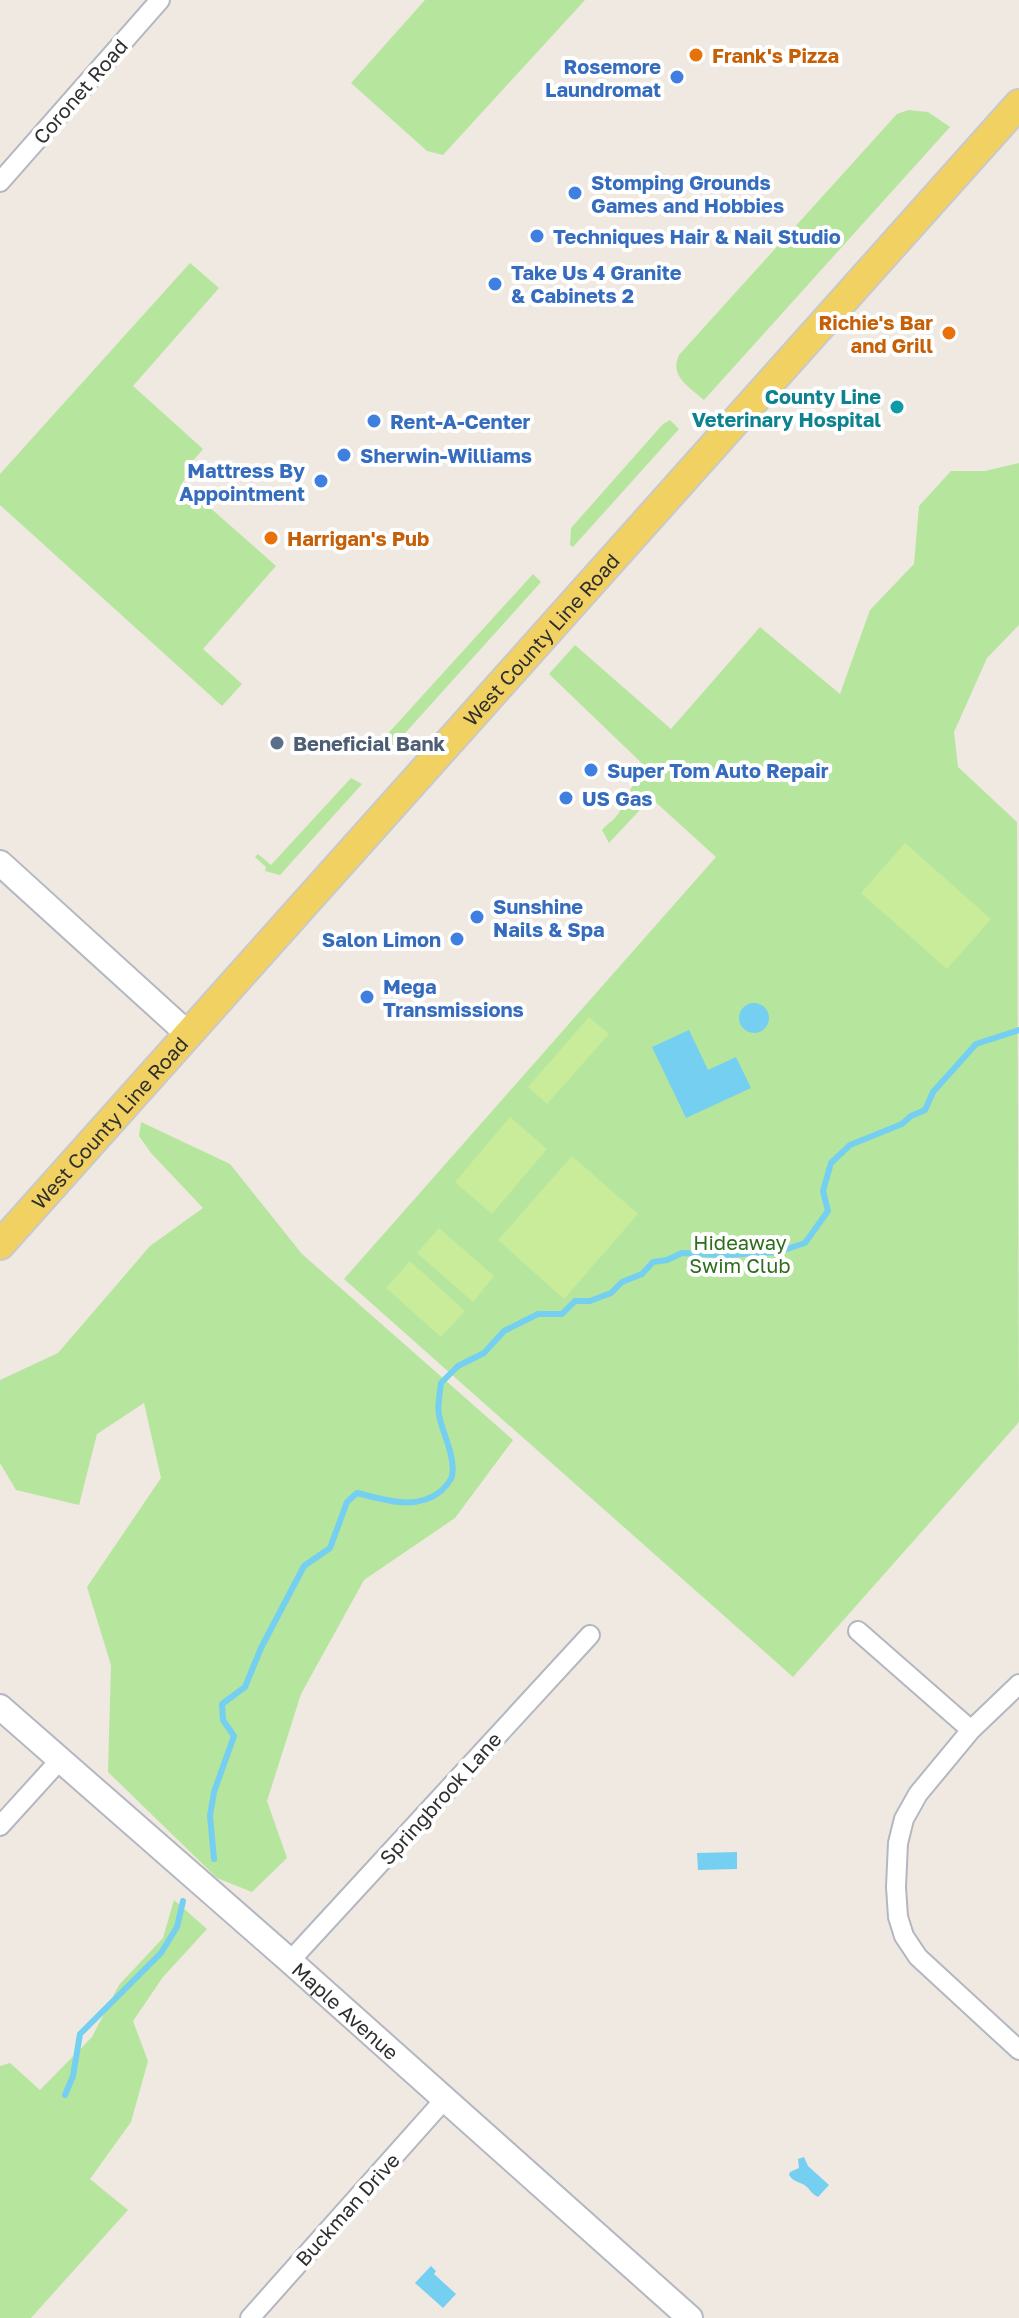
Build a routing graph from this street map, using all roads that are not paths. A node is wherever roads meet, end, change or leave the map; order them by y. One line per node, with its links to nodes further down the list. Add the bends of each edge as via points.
1 (160, 0): 3 (street, Coronet Road)
2 (1019, 104): 5 (main road, West County Line Road)
3 (0, 182)
4 (0, 863): 5 (street)
5 (187, 1033): 6 (main road, West County Line Road)
6 (0, 1245)
7 (858, 1631): 11 (street)
8 (590, 1635): 14 (street, Springbrook Lane)
9 (1019, 1684): 11 (street)
10 (0, 1707): 12 (street, Maple Avenue)
11 (971, 1730): 15 (street, via 904,1819 898,1843 898,1917 918,1957)
12 (59, 1761): 13 (street); 14 (street, Maple Avenue)
13 (0, 1826)
14 (290, 1961): 16 (street, Maple Avenue)
15 (1019, 2050)
16 (444, 2100): 17 (street, Buckman Drive); 18 (street, Maple Avenue)
17 (250, 2318)
18 (690, 2318)

